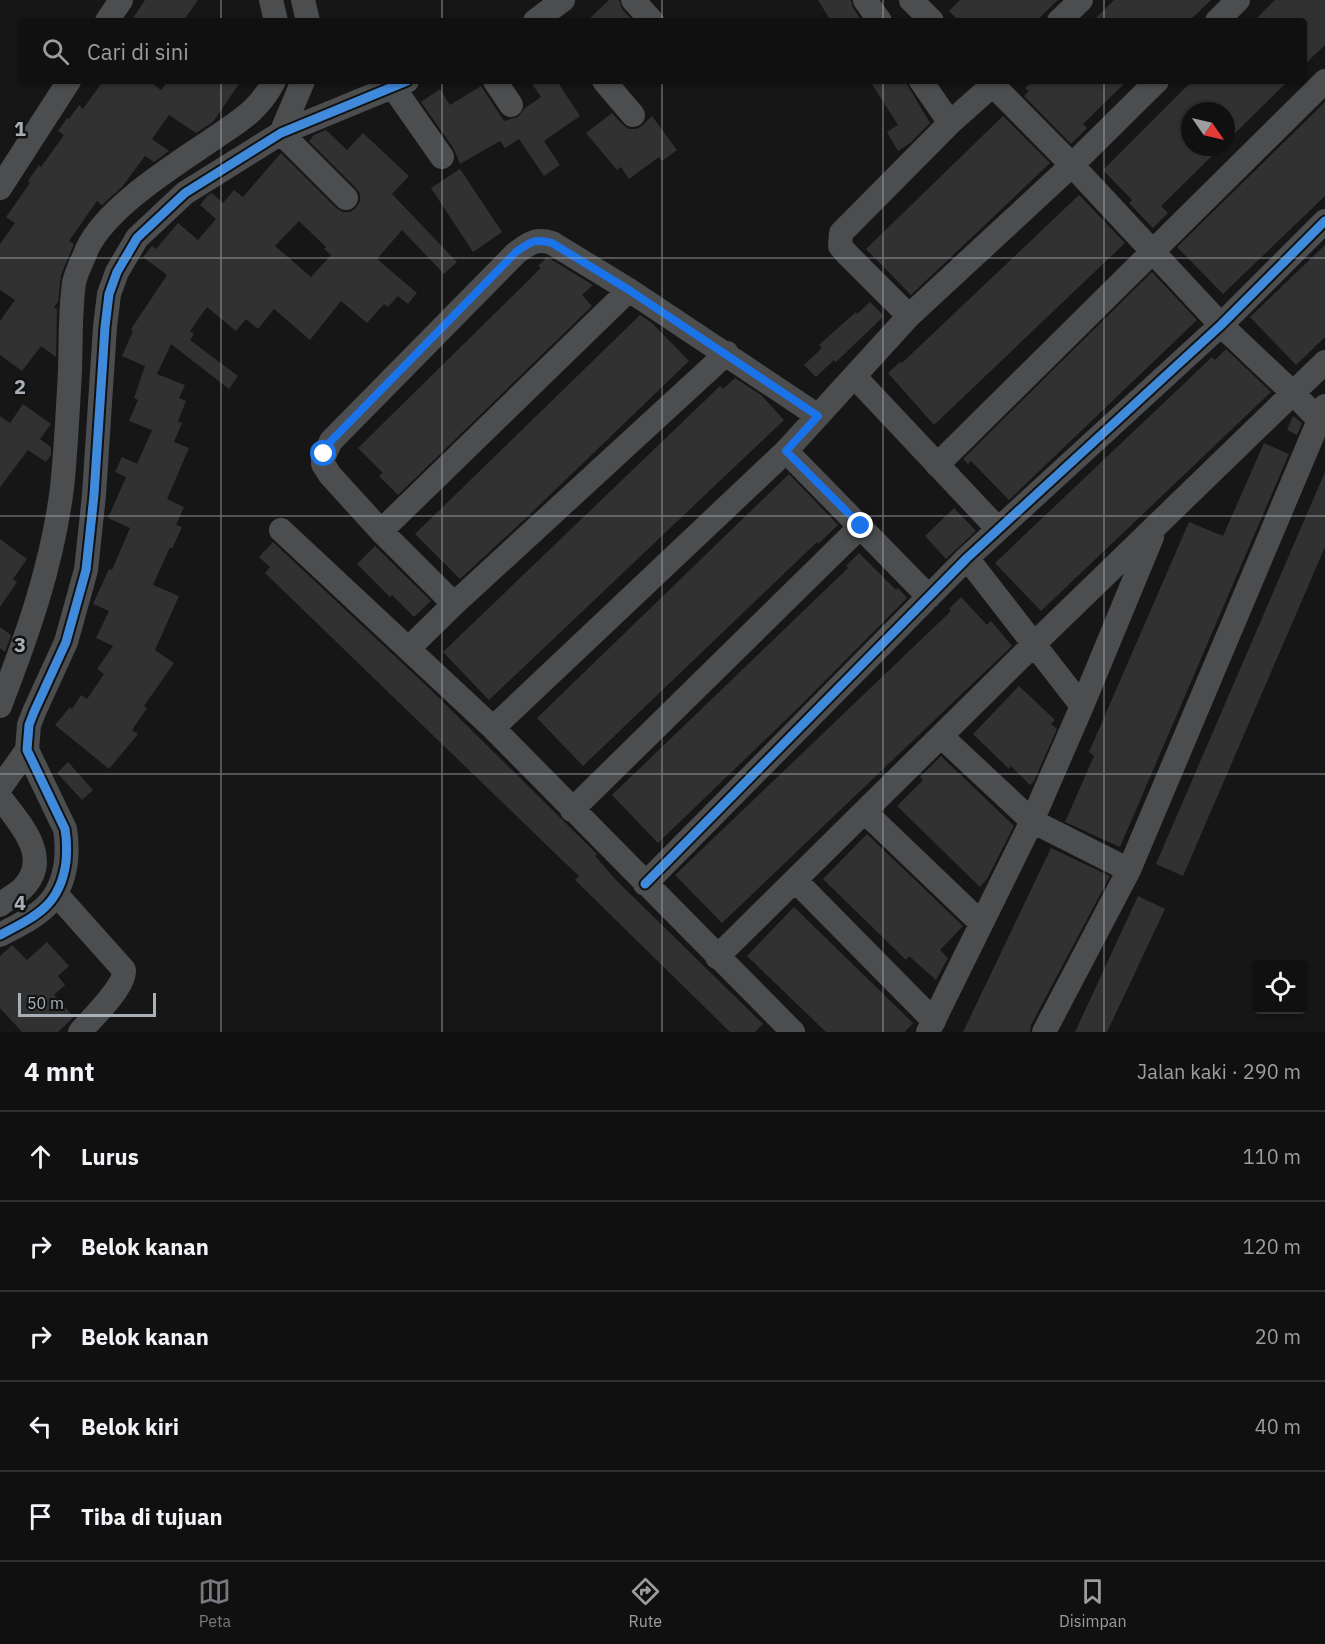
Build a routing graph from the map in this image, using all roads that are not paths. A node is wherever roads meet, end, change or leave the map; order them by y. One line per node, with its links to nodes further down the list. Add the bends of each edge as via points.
1 (121, 0): 8 (street)
2 (271, 0): 9 (street)
3 (303, 0): 10 (street)
4 (633, 0): 11 (street)
5 (866, 0): 12 (street)
6 (1081, 0): 13 (street)
7 (1238, 0): 14 (street)
8 (109, 18)
9 (275, 18)
10 (307, 18)
11 (649, 18)
12 (878, 18)
13 (1062, 18)
14 (1220, 18)
15 (1325, 81): 36 (street)
16 (67, 84): 33 (street)
17 (272, 84): 32 (street, via 266,97)
18 (302, 84): 29 (street)
19 (400, 84): 29 (street); 30 (street)
20 (497, 84): 26 (street)
21 (607, 84): 27 (street)
22 (923, 84): 28 (street)
23 (991, 84): 28 (street)
24 (995, 84): 31 (street)
25 (1153, 84): 31 (street)
26 (511, 105)
27 (633, 115)
28 (950, 123): 39 (street, via 844,228 839,240 847,254)
29 (281, 133): 32 (street); 34 (street)
30 (442, 157)
31 (1072, 165): 36 (street); 39 (street)
32 (195, 168): 37 (street, via 185,193 137,238 117,272); 37 (street, via 115,210 88,248)
33 (0, 188)
34 (346, 198)
35 (1325, 220): 40 (street)
36 (1153, 252): 40 (street); 48 (street)
37 (91, 287): 57 (street, via 67,428 54,543); 58 (street, via 105,327 94,495 86,570)
38 (629, 290): 41 (street); 53 (street); 53 (street, via 552,243 531,242 516,252 331,441 324,454 323,464 330,475)
39 (909, 316): 43 (street)
40 (1221, 325): 44 (street); 51 (street)
41 (727, 353): 46 (street); 56 (street)
42 (1325, 362): 44 (street)
43 (855, 377): 46 (street); 48 (street)
44 (1293, 393): 45 (street); 50 (street)
45 (1322, 413): 69 (street)
46 (818, 416): 47 (street)
47 (786, 451): 49 (street); 63 (street)
48 (937, 465): 51 (street)
49 (861, 526): 55 (street); 66 (street)
50 (1155, 528): 59 (street); 62 (street)
51 (998, 529): 54 (street)
52 (280, 530): 60 (street)
53 (381, 531): 56 (street)
54 (967, 558): 55 (street); 59 (street)
55 (929, 597): 71 (street)
56 (454, 604): 60 (street)
57 (34, 622): 58 (street); 61 (street)
58 (62, 639): 65 (street)
59 (1033, 645): 62 (street); 64 (street)
60 (409, 648): 63 (street)
61 (0, 706)
62 (1082, 706): 68 (street)
63 (493, 728): 66 (street)
64 (941, 736): 67 (street); 68 (street)
65 (9, 776): 72 (street, via 65,829 64,879); 73 (street, via 36,855 31,877)
66 (572, 810): 71 (street)
67 (865, 812): 70 (street); 74 (street)
68 (1032, 821): 69 (street); 74 (street)
69 (1129, 870): 80 (street)
70 (795, 880): 76 (street); 77 (street)
71 (645, 884): 76 (street)
72 (57, 895): 75 (street, via 44,909); 78 (street, via 124,970 119,987)
73 (0, 905)
74 (981, 922): 77 (street)
75 (0, 935)
76 (717, 957): 79 (street)
77 (931, 1027)
78 (80, 1032)
79 (793, 1032)
80 (1044, 1032)

